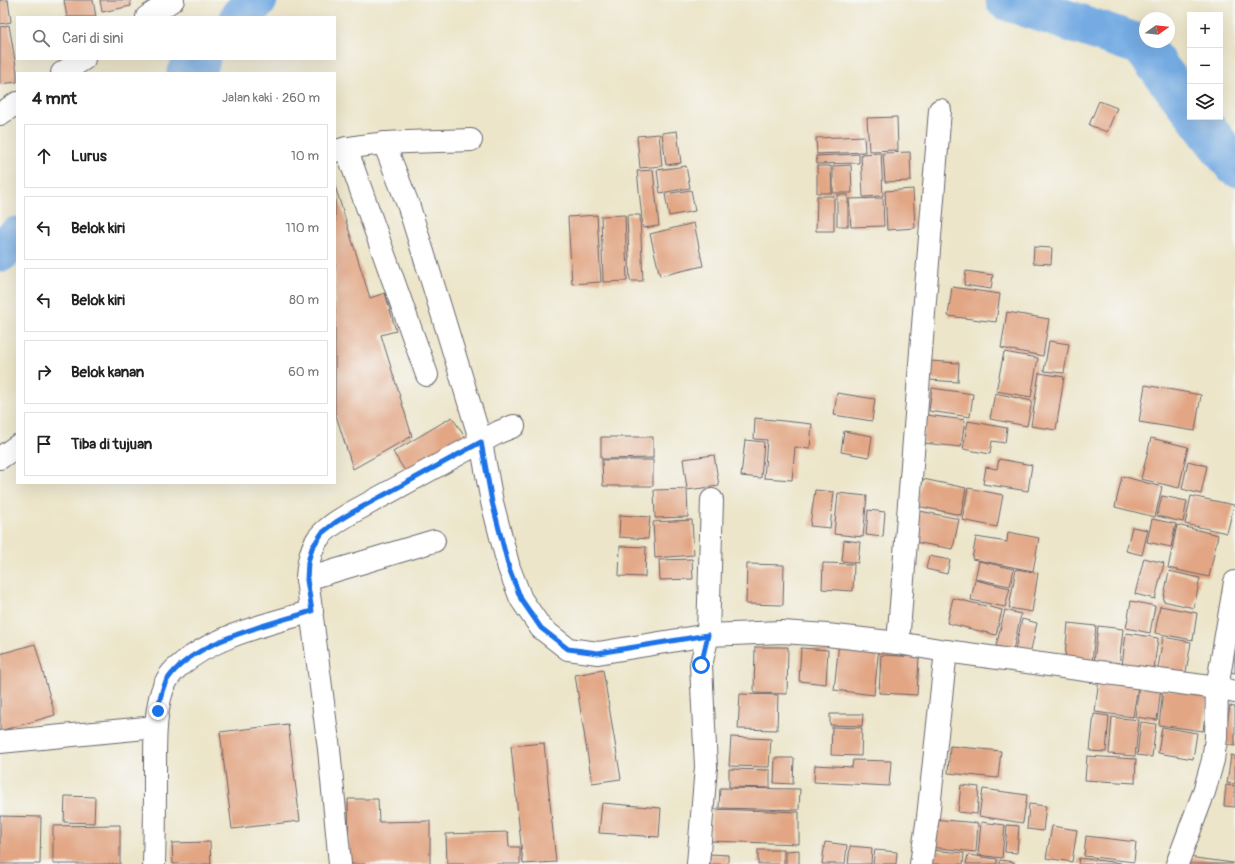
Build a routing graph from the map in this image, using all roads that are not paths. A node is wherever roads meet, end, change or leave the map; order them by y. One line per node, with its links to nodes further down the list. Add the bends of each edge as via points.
1 (173, 0): 2 (street)
2 (149, 16)
3 (82, 60): 4 (street)
4 (64, 72)
5 (16, 104): 7 (street)
6 (940, 110): 22 (street)
7 (0, 114)
8 (470, 140): 9 (street)
9 (384, 143): 10 (street); 13 (street, via 409,208)
10 (341, 150): 11 (street)
11 (428, 375)
12 (514, 426): 13 (street)
13 (481, 442): 18 (street, via 328,528 312,548); 21 (street, via 492,502 509,568 521,599 541,628 568,649 598,653)
14 (16, 447): 15 (street)
15 (0, 458)
16 (712, 500): 21 (street)
17 (434, 541): 18 (street)
18 (307, 580): 20 (street)
19 (1235, 582): 24 (street)
20 (312, 611): 25 (street, via 236,635 210,645 190,657 177,668 163,687); 28 (street)
21 (708, 635): 22 (street, via 804,633); 29 (street, via 701,665 706,767)
22 (898, 643): 23 (street)
23 (946, 651): 24 (street); 30 (street)
24 (1226, 690): 31 (street, via 1213,760 1204,792)
25 (156, 727): 26 (street); 27 (street)
26 (0, 742)
27 (154, 864)
28 (340, 864)
29 (698, 864)
30 (921, 864)
31 (1177, 864)

